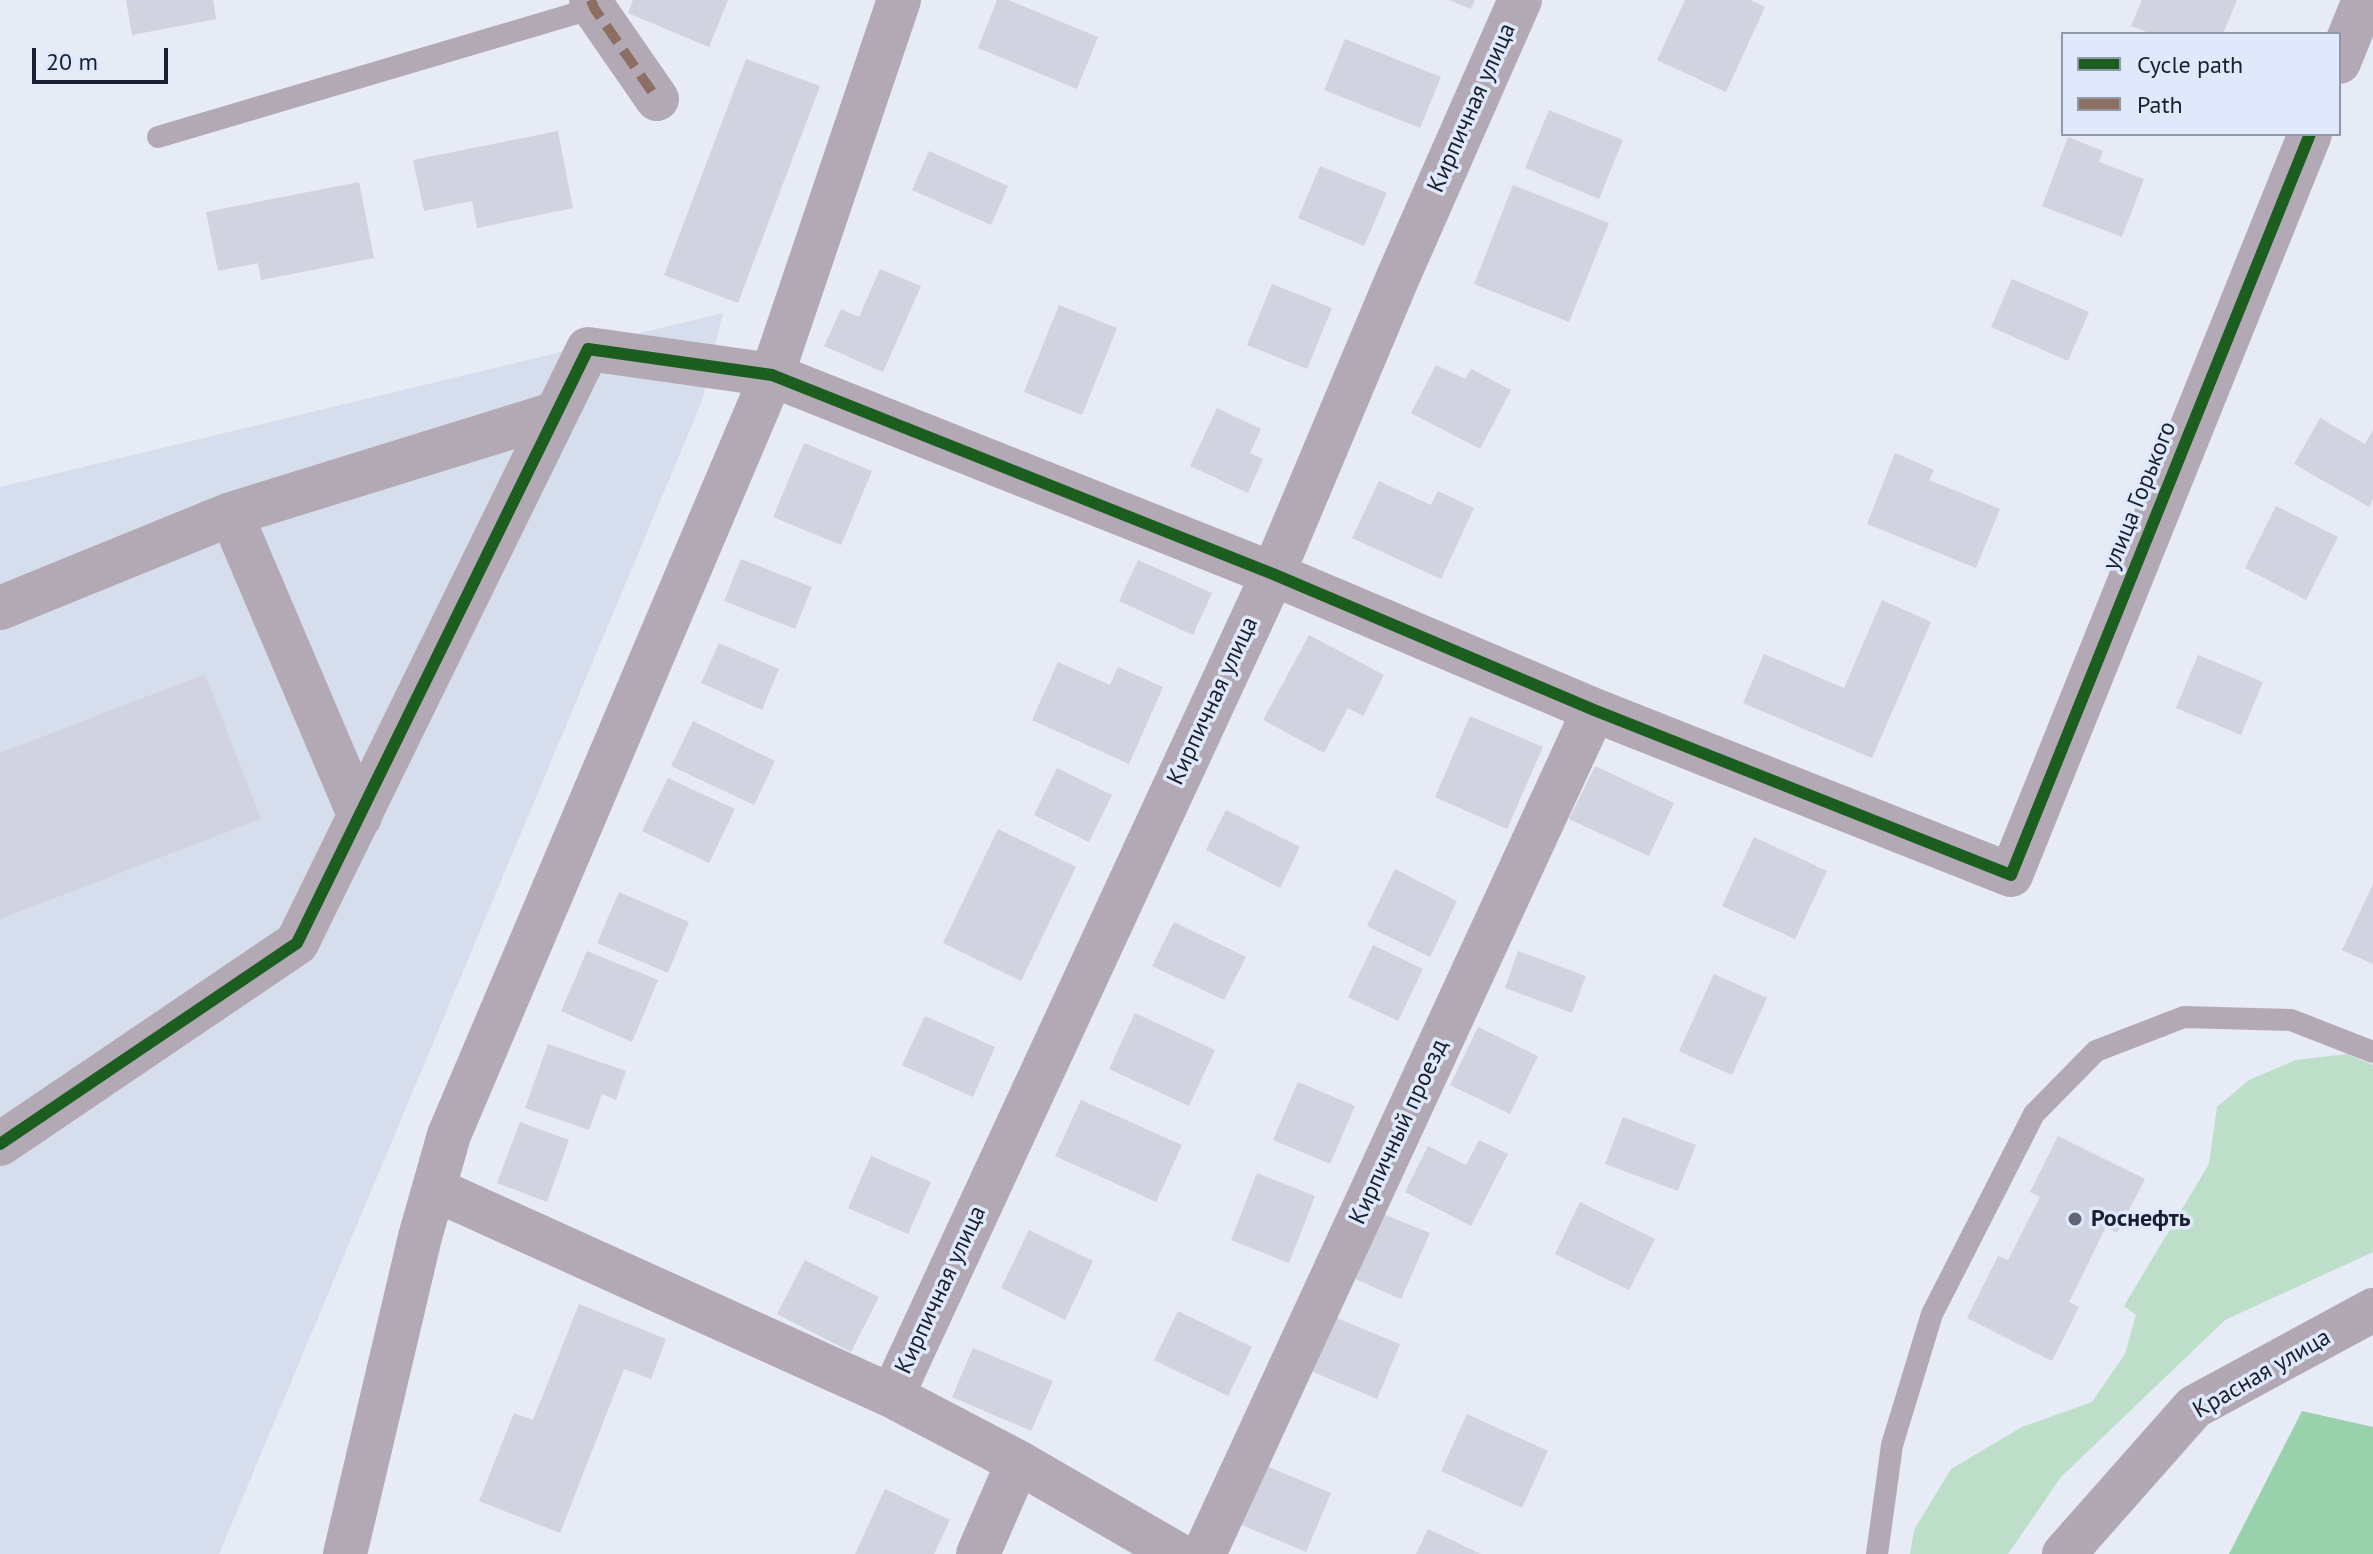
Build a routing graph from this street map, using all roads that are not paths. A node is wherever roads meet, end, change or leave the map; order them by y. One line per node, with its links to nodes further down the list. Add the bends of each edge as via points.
1 (899, 0): 9 (street)
2 (1520, 0): 12 (street, Кирпичная улица)
3 (2364, 0): 5 (street)
4 (593, 4): 6 (street); 8 (lane)
5 (2341, 57)
6 (657, 99)
7 (2309, 136): 14 (street, улица Горького, via 2011,875)
8 (158, 137)
9 (772, 375): 10 (street, via 588,349); 12 (street); 18 (street, via 449,1135)
10 (557, 413): 11 (street); 15 (street)
11 (231, 514): 13 (street); 15 (street)
12 (1273, 574): 14 (street); 20 (street, Кирпичная улица)
13 (0, 608)
14 (1594, 710): 25 (street, Кирпичный проезд)
15 (360, 817): 17 (street, via 297,943)
16 (2373, 1052): 26 (lane, via 2291,1020 2184,1017 2096,1051 2034,1114 1932,1314 1892,1445)
17 (0, 1144)
18 (434, 1189): 20 (street); 22 (street)
19 (2373, 1310): 27 (main road, Красная улица, via 2194,1407)
20 (892, 1396): 21 (street)
21 (1018, 1462): 23 (street); 24 (street)
22 (345, 1554)
23 (978, 1554)
24 (1177, 1554)
25 (1204, 1554)
26 (1877, 1554)
27 (2064, 1554)

